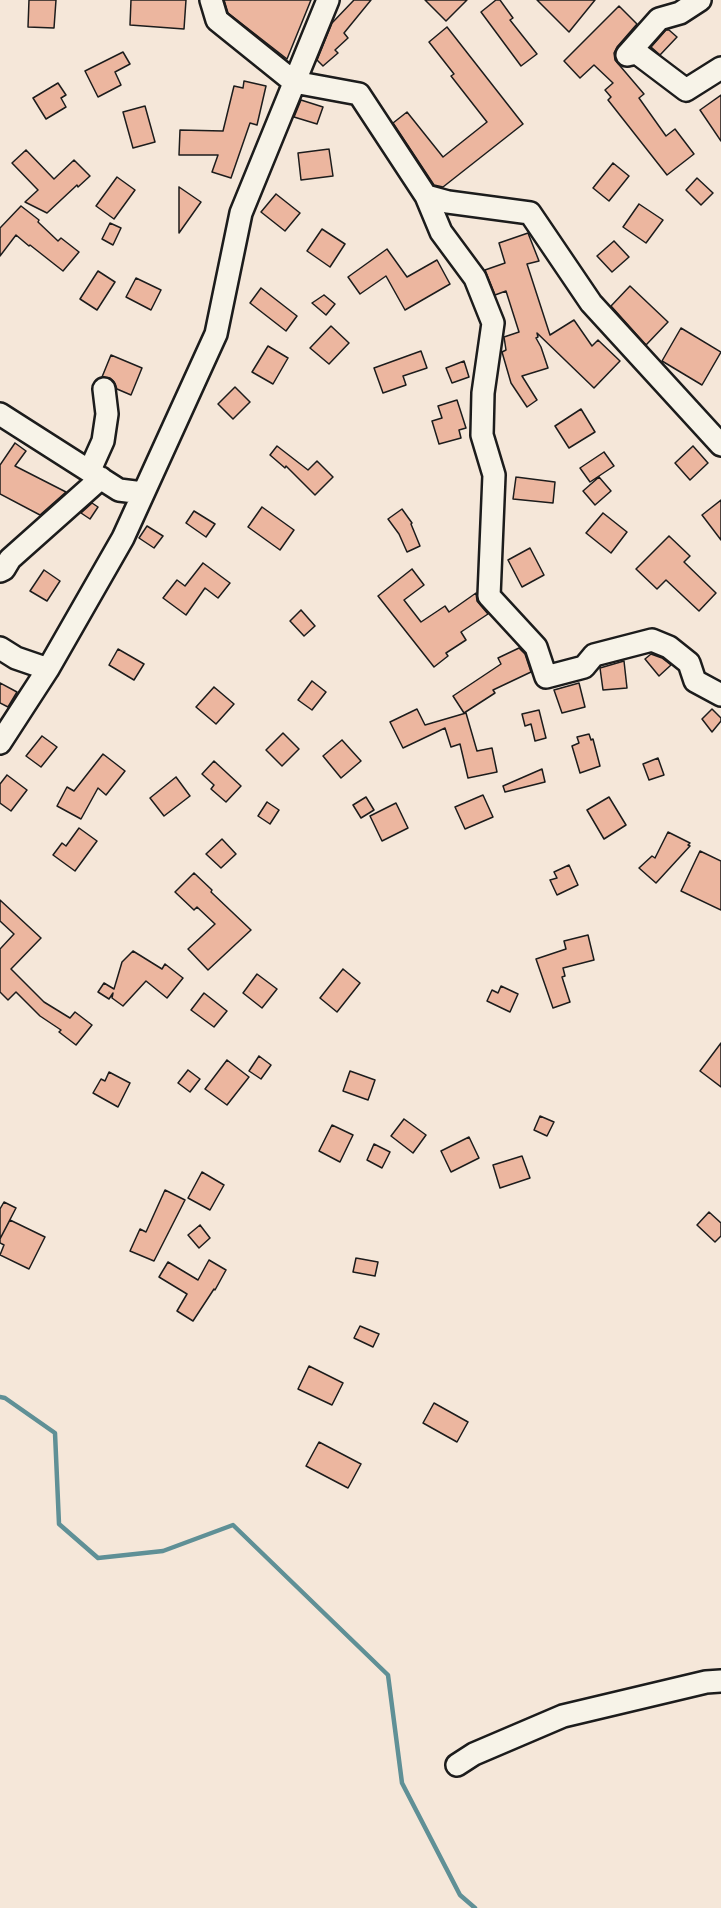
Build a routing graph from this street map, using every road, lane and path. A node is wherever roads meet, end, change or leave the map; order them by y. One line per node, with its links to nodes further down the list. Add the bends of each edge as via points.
1 (211, 0): 5 (street, via 218,20)
2 (328, 0): 5 (street)
3 (700, 0): 4 (street, via 680,13 659,19 627,55 637,53 686,90)
4 (721, 69)
5 (294, 81): 6 (street, via 359,94); 11 (street, via 241,213 216,334)
6 (426, 196): 9 (street, via 530,213 591,303); 15 (street, via 441,232 475,278 493,323 483,393 482,435 494,475 489,596 536,647 546,676 584,667 594,655 652,640 669,647 689,663 695,681)
7 (104, 389): 10 (street, via 107,414)
8 (0, 414): 10 (street)
9 (721, 445)
10 (96, 474): 11 (street, via 119,490); 12 (street)
11 (143, 493): 14 (street, via 123,538)
12 (0, 571)
13 (0, 648): 14 (street)
14 (48, 669): 16 (street)
15 (721, 695)
16 (0, 743)
17 (721, 1681): 18 (street, via 563,1716)
18 (457, 1765)

